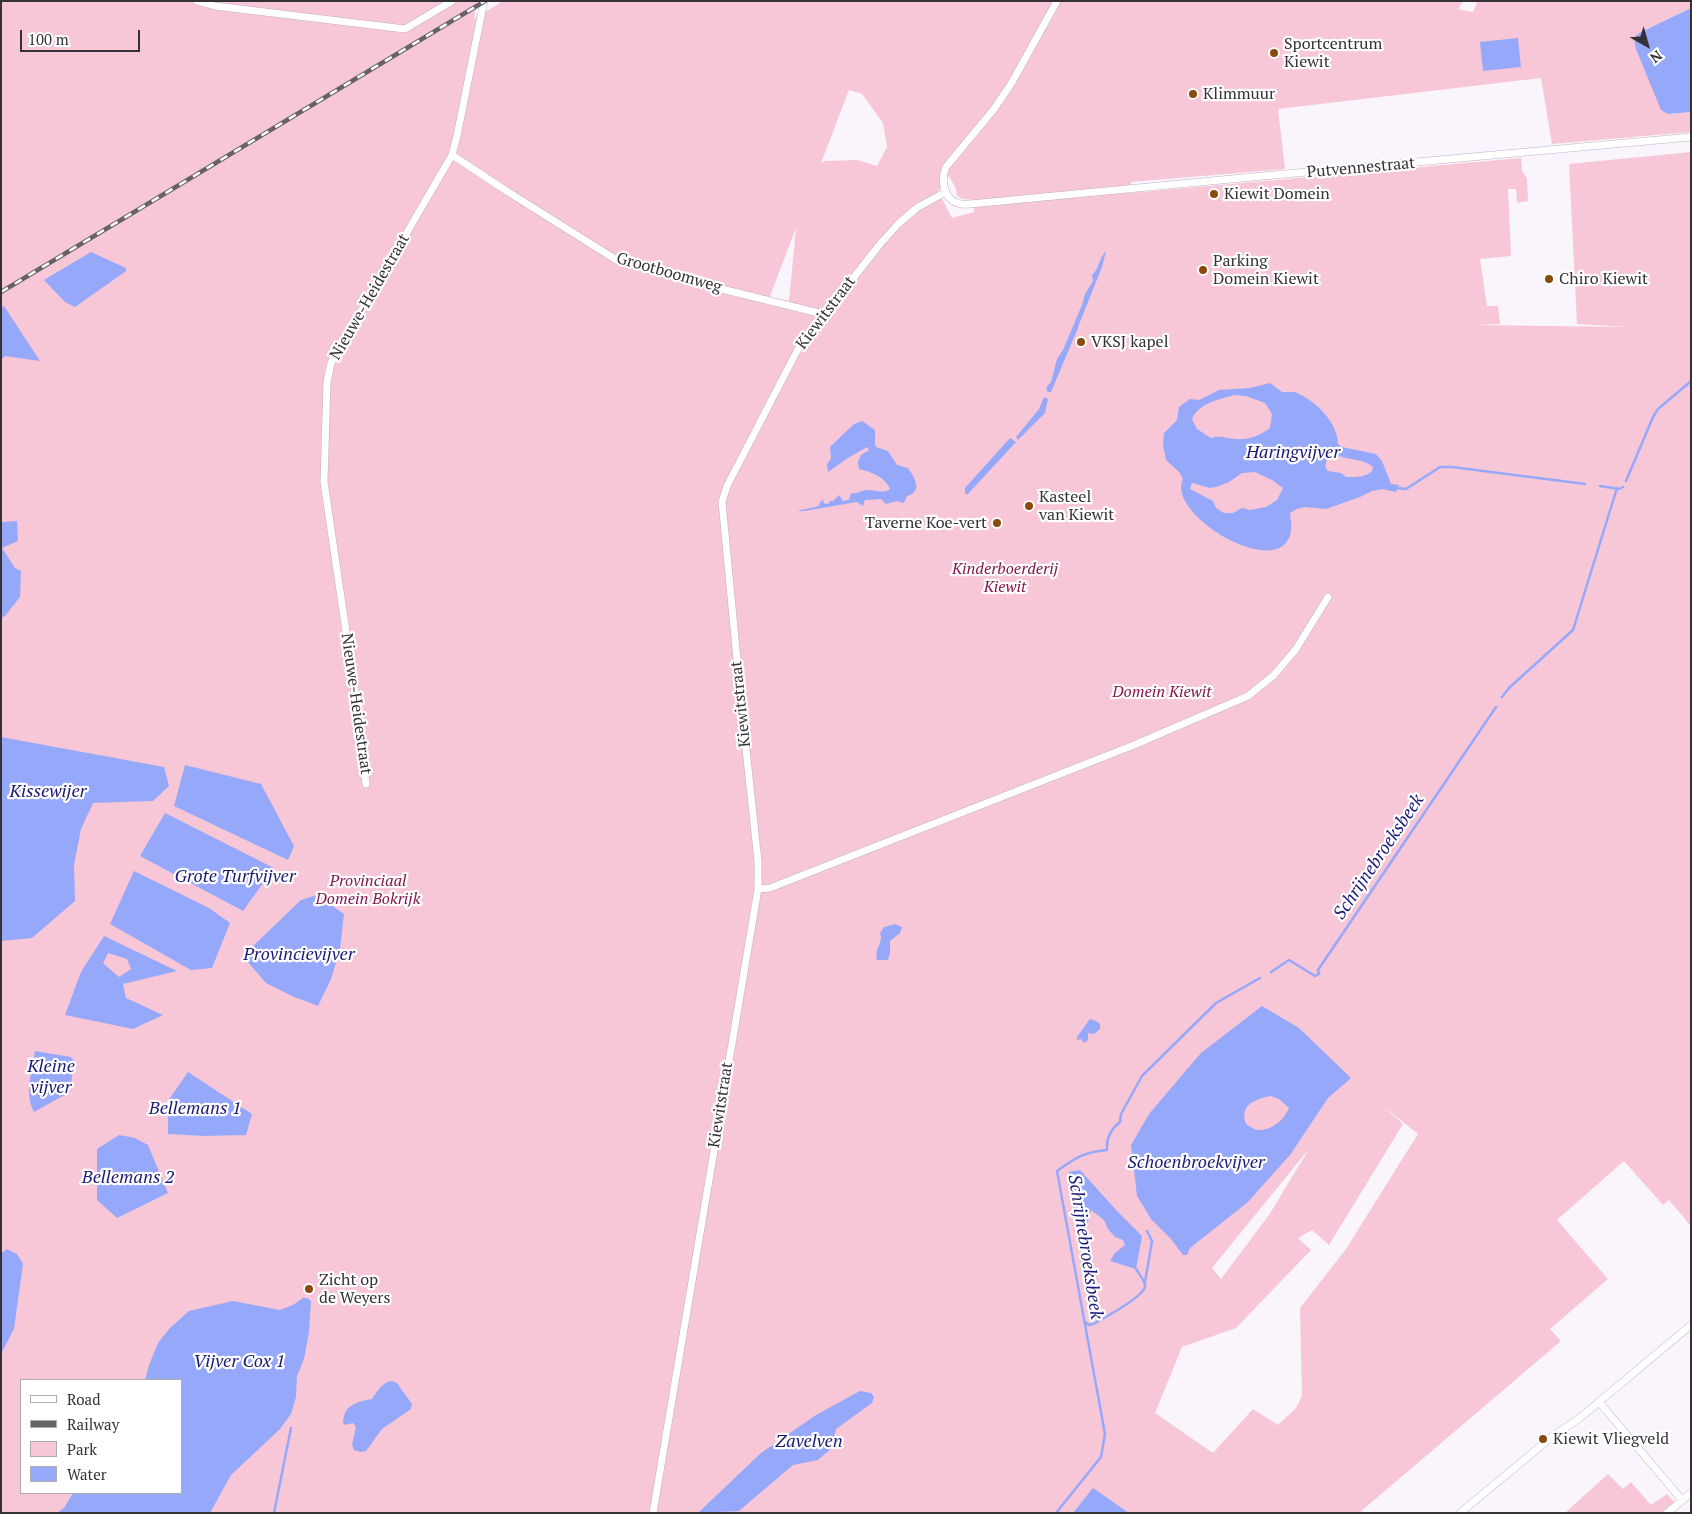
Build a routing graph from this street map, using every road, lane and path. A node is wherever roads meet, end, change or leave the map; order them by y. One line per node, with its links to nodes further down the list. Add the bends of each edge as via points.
1 (197, 1): 2 (street, via 215,6 405,28)
2 (452, 1)
3 (484, 1): 6 (street, Nieuwe-Heidestraat)
4 (1058, 1): 7 (street, via 1011,84 946,167 942,182)
5 (1691, 137): 7 (street, Putvennestraat, via 965,204 951,199)
6 (452, 154): 8 (street, Grootboomweg, via 618,262); 10 (street, Nieuwe-Heidestraat, via 332,363 327,382 324,482)
7 (946, 192): 8 (street, Kiewitstraat, via 918,207 898,224)
8 (823, 314): 11 (street, Kiewitstraat, via 786,368 722,502 758,861)
9 (1328, 597): 11 (street, via 1274,675 1248,696 1134,745 770,888)
10 (366, 784)
11 (758, 889): 16 (street, Kiewitstraat)
12 (1691, 1325): 13 (street)
13 (1599, 1402): 15 (street); 17 (street)
14 (1691, 1493): 15 (street)
15 (1682, 1500): 18 (street)
16 (653, 1513)
17 (1460, 1513)
18 (1667, 1513)

